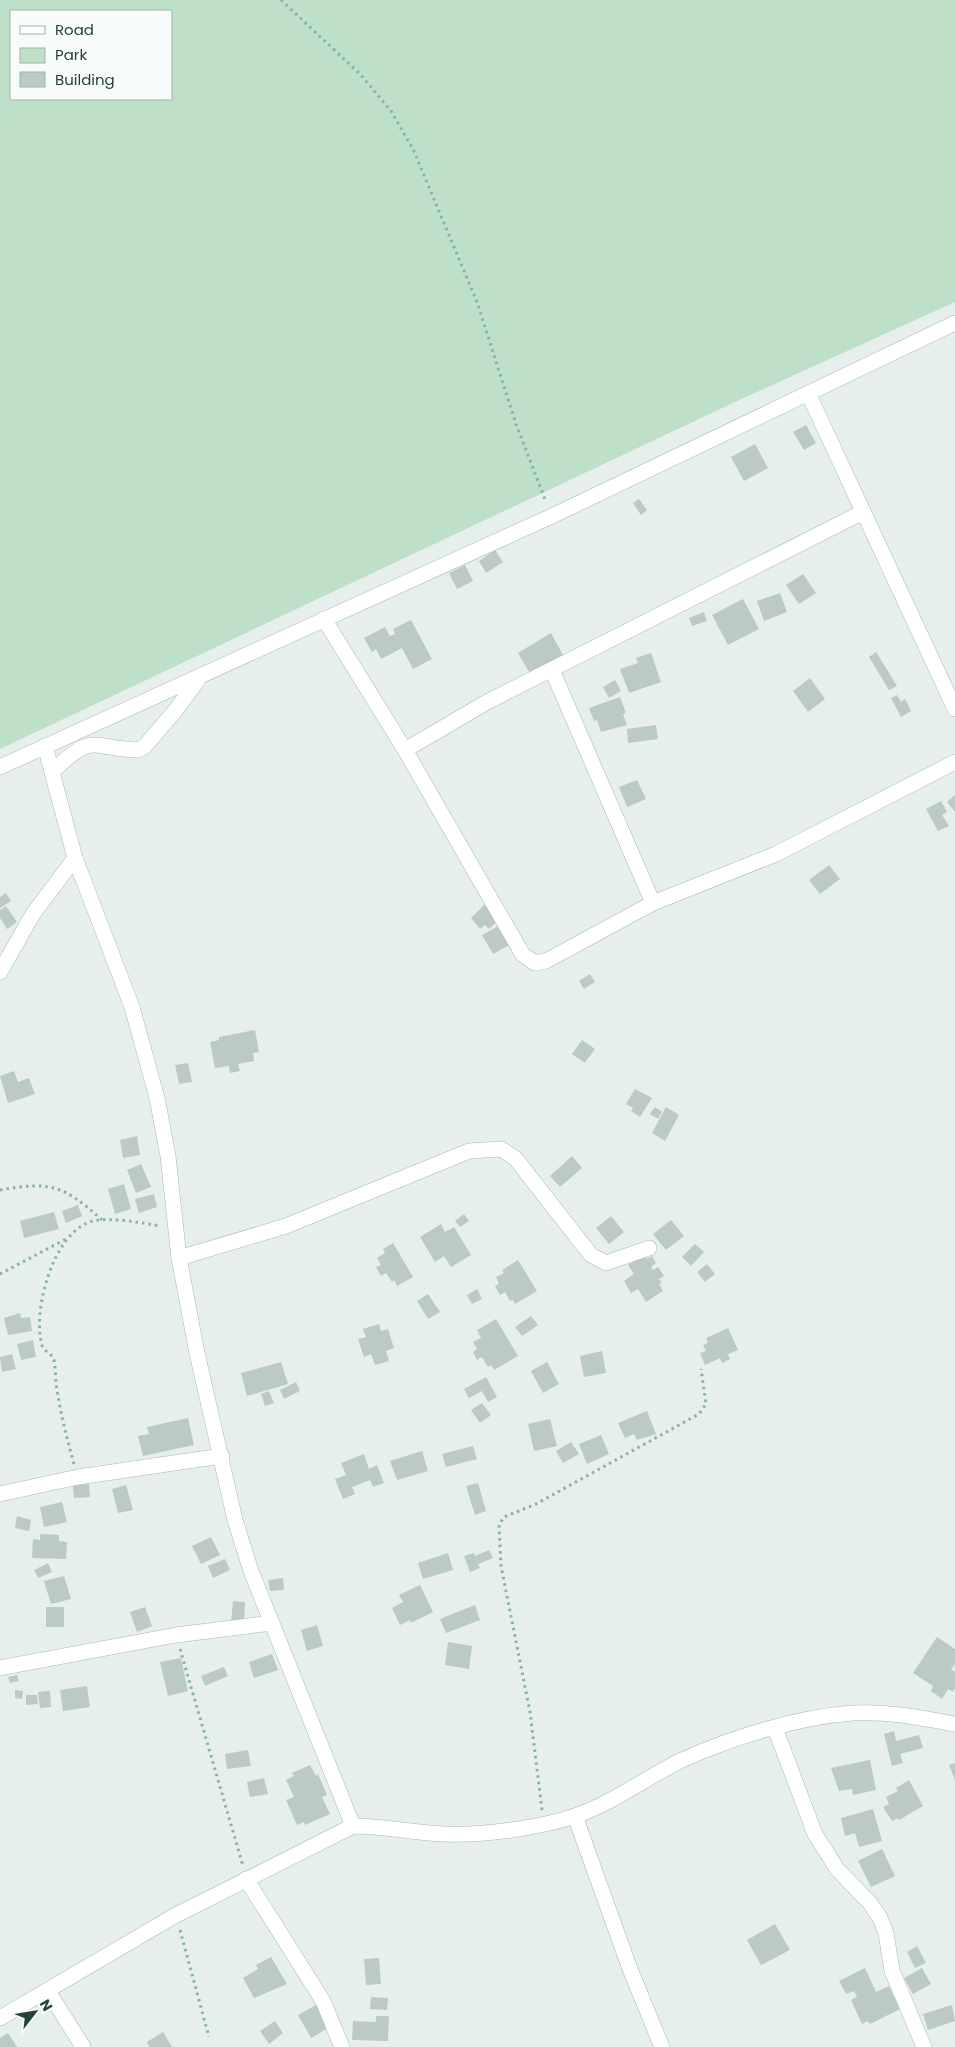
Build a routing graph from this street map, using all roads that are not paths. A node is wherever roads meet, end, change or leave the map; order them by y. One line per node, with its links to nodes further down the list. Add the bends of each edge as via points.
1 (955, 323): 2 (street)
2 (808, 393): 3 (street); 4 (street, via 552,516)
3 (863, 512): 5 (street); 7 (street)
4 (324, 619): 6 (street); 9 (street)
5 (552, 670): 9 (street, via 487,702); 14 (street)
6 (198, 678): 8 (street); 12 (street, via 176,711 144,748 87,745 69,755)
7 (955, 709)
8 (45, 746): 11 (street); 12 (street)
9 (405, 750): 14 (street, via 523,954 536,963 546,961)
10 (955, 762): 14 (street, via 776,854)
11 (0, 767)
12 (52, 772): 13 (street)
13 (75, 858): 15 (street, via 33,914); 17 (street, via 129,998 158,1098)
14 (652, 903)
15 (0, 972)
16 (649, 1248): 17 (street, via 606,1263 591,1255 516,1158 501,1149 470,1151 286,1226)
17 (179, 1258): 18 (street, via 197,1353)
18 (222, 1456): 19 (street, via 78,1477); 20 (street, via 238,1528)
19 (0, 1494)
20 (272, 1622): 21 (street, via 176,1635); 25 (street)
21 (0, 1668)
22 (955, 1724): 23 (street, via 908,1716 855,1713)
23 (776, 1728): 24 (street, via 715,1746); 32 (street, via 815,1834 838,1869 880,1918 886,1933 892,1971)
24 (575, 1816): 25 (street, via 482,1834); 31 (street)
25 (353, 1826): 26 (street)
26 (246, 1878): 27 (street, via 176,1915); 30 (street, via 323,2001)
27 (48, 1991): 28 (street); 29 (street)
28 (0, 2018)
29 (83, 2047)
30 (342, 2047)
31 (662, 2047)
32 (924, 2047)

